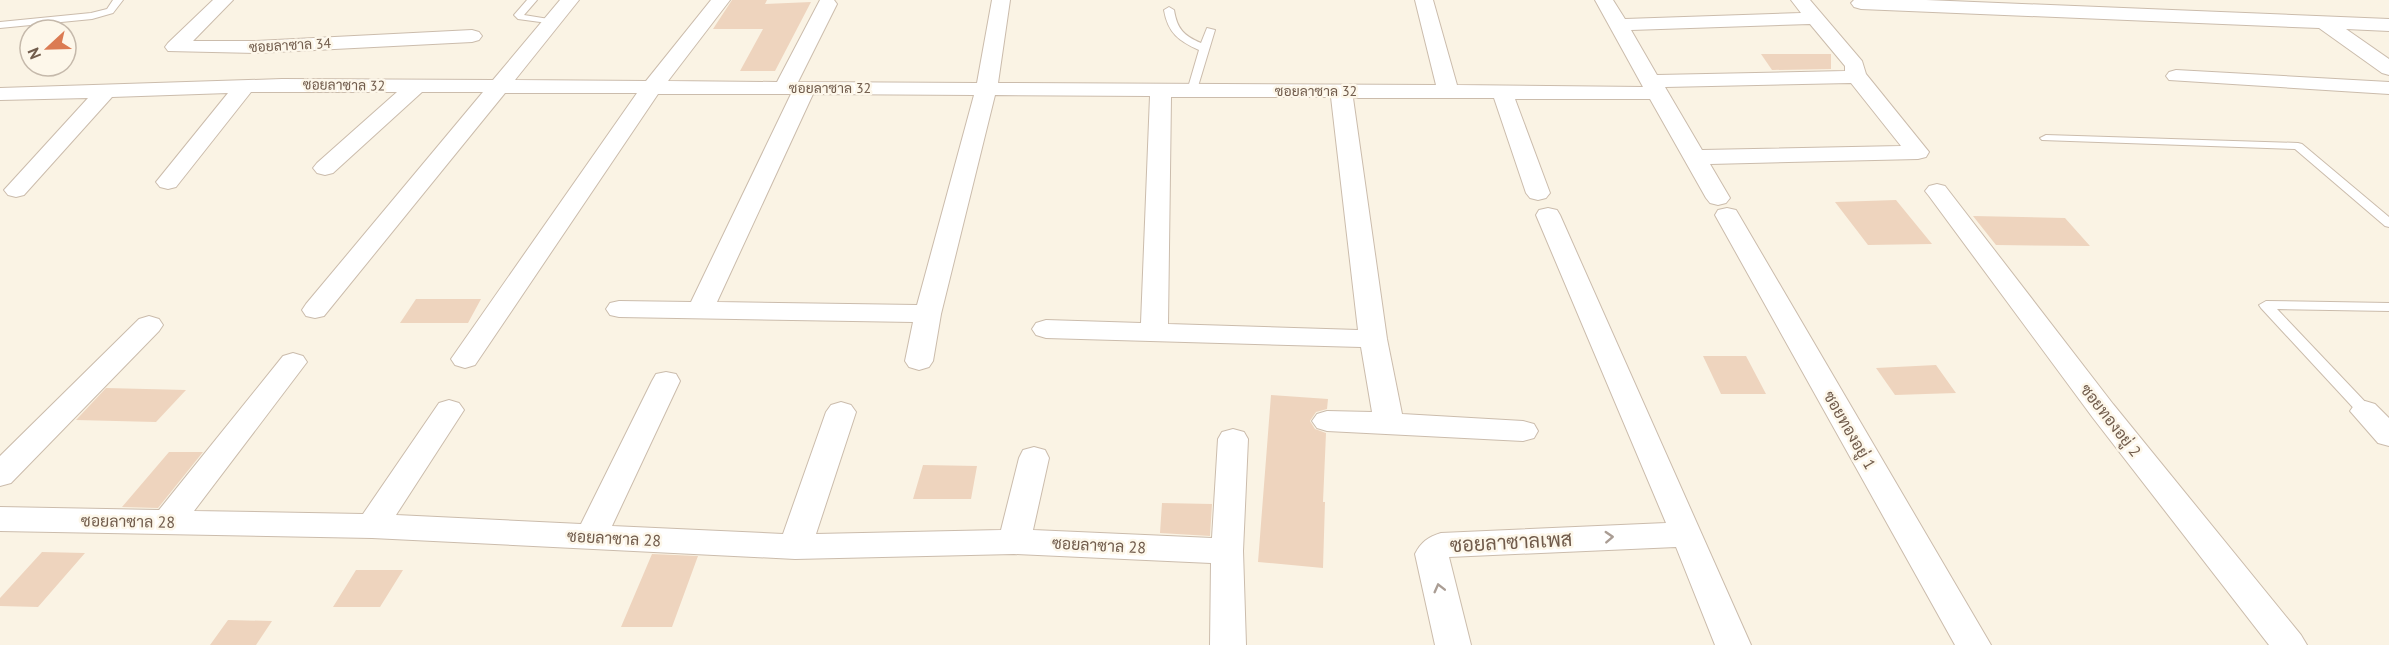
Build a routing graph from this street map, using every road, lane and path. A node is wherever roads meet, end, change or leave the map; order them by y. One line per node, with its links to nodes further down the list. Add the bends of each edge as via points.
1 (118, 0): 16 (lane, via 110,11 92,16)
2 (224, 0): 20 (street, ซอยลาซาล 34, via 175,47)
3 (532, 0): 14 (lane, via 519,15)
4 (570, 0): 14 (street)
5 (721, 0): 28 (street)
6 (1001, 0): 32 (street)
7 (1424, 0): 37 (street)
8 (1604, 0): 17 (street, ซอยทองอยู่ 1)
9 (1800, 0): 13 (street)
10 (1861, 3): 15 (street)
11 (827, 4): 30 (street)
12 (1168, 10): 21 (lane, via 1171,26 1179,35)
13 (1816, 18): 17 (street); 23 (street, via 1855,65)
14 (552, 22): 27 (street)
15 (2323, 22): 18 (street); 22 (street)
16 (0, 25)
17 (1618, 25): 29 (street, ซอยทองอยู่ 1)
18 (2389, 25)
19 (1210, 30): 21 (lane)
20 (472, 36)
21 (1203, 48): 35 (lane)
22 (2389, 69)
23 (1856, 75): 29 (street, ซอยลาซาล 32); 41 (street, via 1918,152)
24 (2176, 76): 31 (street)
25 (416, 86): 26 (street, ซอยลาซาล 32); 27 (street, ซอยลาซาล 32); 42 (street)
26 (244, 87): 33 (street, ซอยลาซาล 32); 43 (street)
27 (499, 87): 28 (street, ซอยลาซาล 32); 49 (street)
28 (652, 87): 30 (street, ซอยลาซาล 32); 56 (street)
29 (1655, 87): 38 (street, ซอยลาซาล 32); 41 (street, ซอยทองอยู่ 1)
30 (795, 88): 32 (street, ซอยลาซาล 32); 50 (street)
31 (2389, 88)
32 (986, 89): 34 (street, ซอยลาซาล 32); 51 (street)
33 (107, 90): 39 (street, ซอยลาซาล 32); 44 (street)
34 (1161, 90): 35 (street, ซอยลาซาล 32); 54 (street)
35 (1192, 91): 36 (street, ซอยลาซาล 32)
36 (1341, 91): 37 (street, ซอยลาซาล 32); 55 (street)
37 (1449, 92): 38 (street, ซอยลาซาล 32)
38 (1502, 92): 73 (street, via 1543,204)
39 (0, 94)
40 (2046, 138): 46 (lane, via 2298,146)
41 (1694, 157): 81 (street, ซอยทองอยู่ 1)
42 (325, 168)
43 (168, 182)
44 (16, 190)
45 (1937, 191): 82 (street, ซอยทองอยู่ 2, via 2103,411)
46 (2389, 223)
47 (2389, 307): 61 (lane, via 2266,305)
48 (619, 309): 50 (street)
49 (315, 310)
50 (700, 310): 51 (street)
51 (928, 314): 57 (street)
52 (149, 325): 69 (street)
53 (1046, 329): 54 (street)
54 (1154, 332): 55 (street)
55 (1373, 339): 64 (street)
56 (465, 359)
57 (919, 361)
58 (293, 362): 71 (street)
59 (666, 381): 74 (street)
60 (449, 410): 72 (street)
61 (2365, 411): 66 (street)
62 (841, 412): 76 (street)
63 (1327, 421): 64 (street)
64 (1389, 423): 65 (street)
65 (1523, 431)
66 (2389, 436)
67 (1233, 439): 77 (street)
68 (1034, 458): 75 (street)
69 (0, 475)
70 (0, 519): 71 (street, ซอยลาซาล 28)
71 (168, 521): 72 (street, ซอยลาซาล 28)
72 (372, 526): 74 (street, ซอยลาซาล 28)
73 (1687, 534): 79 (street, ซอยลาซาลเพส, one-way to 73, via 1431,554 1441,545); 80 (street)
74 (591, 537): 76 (street, ซอยลาซาล 28)
75 (1014, 542): 76 (street, ซอยลาซาล 28); 77 (street, ซอยลาซาล 28)
76 (795, 547)
77 (1227, 551): 78 (street)
78 (1228, 645)
79 (1453, 645)
80 (1733, 645)
81 (1973, 645)
82 (2289, 645)

